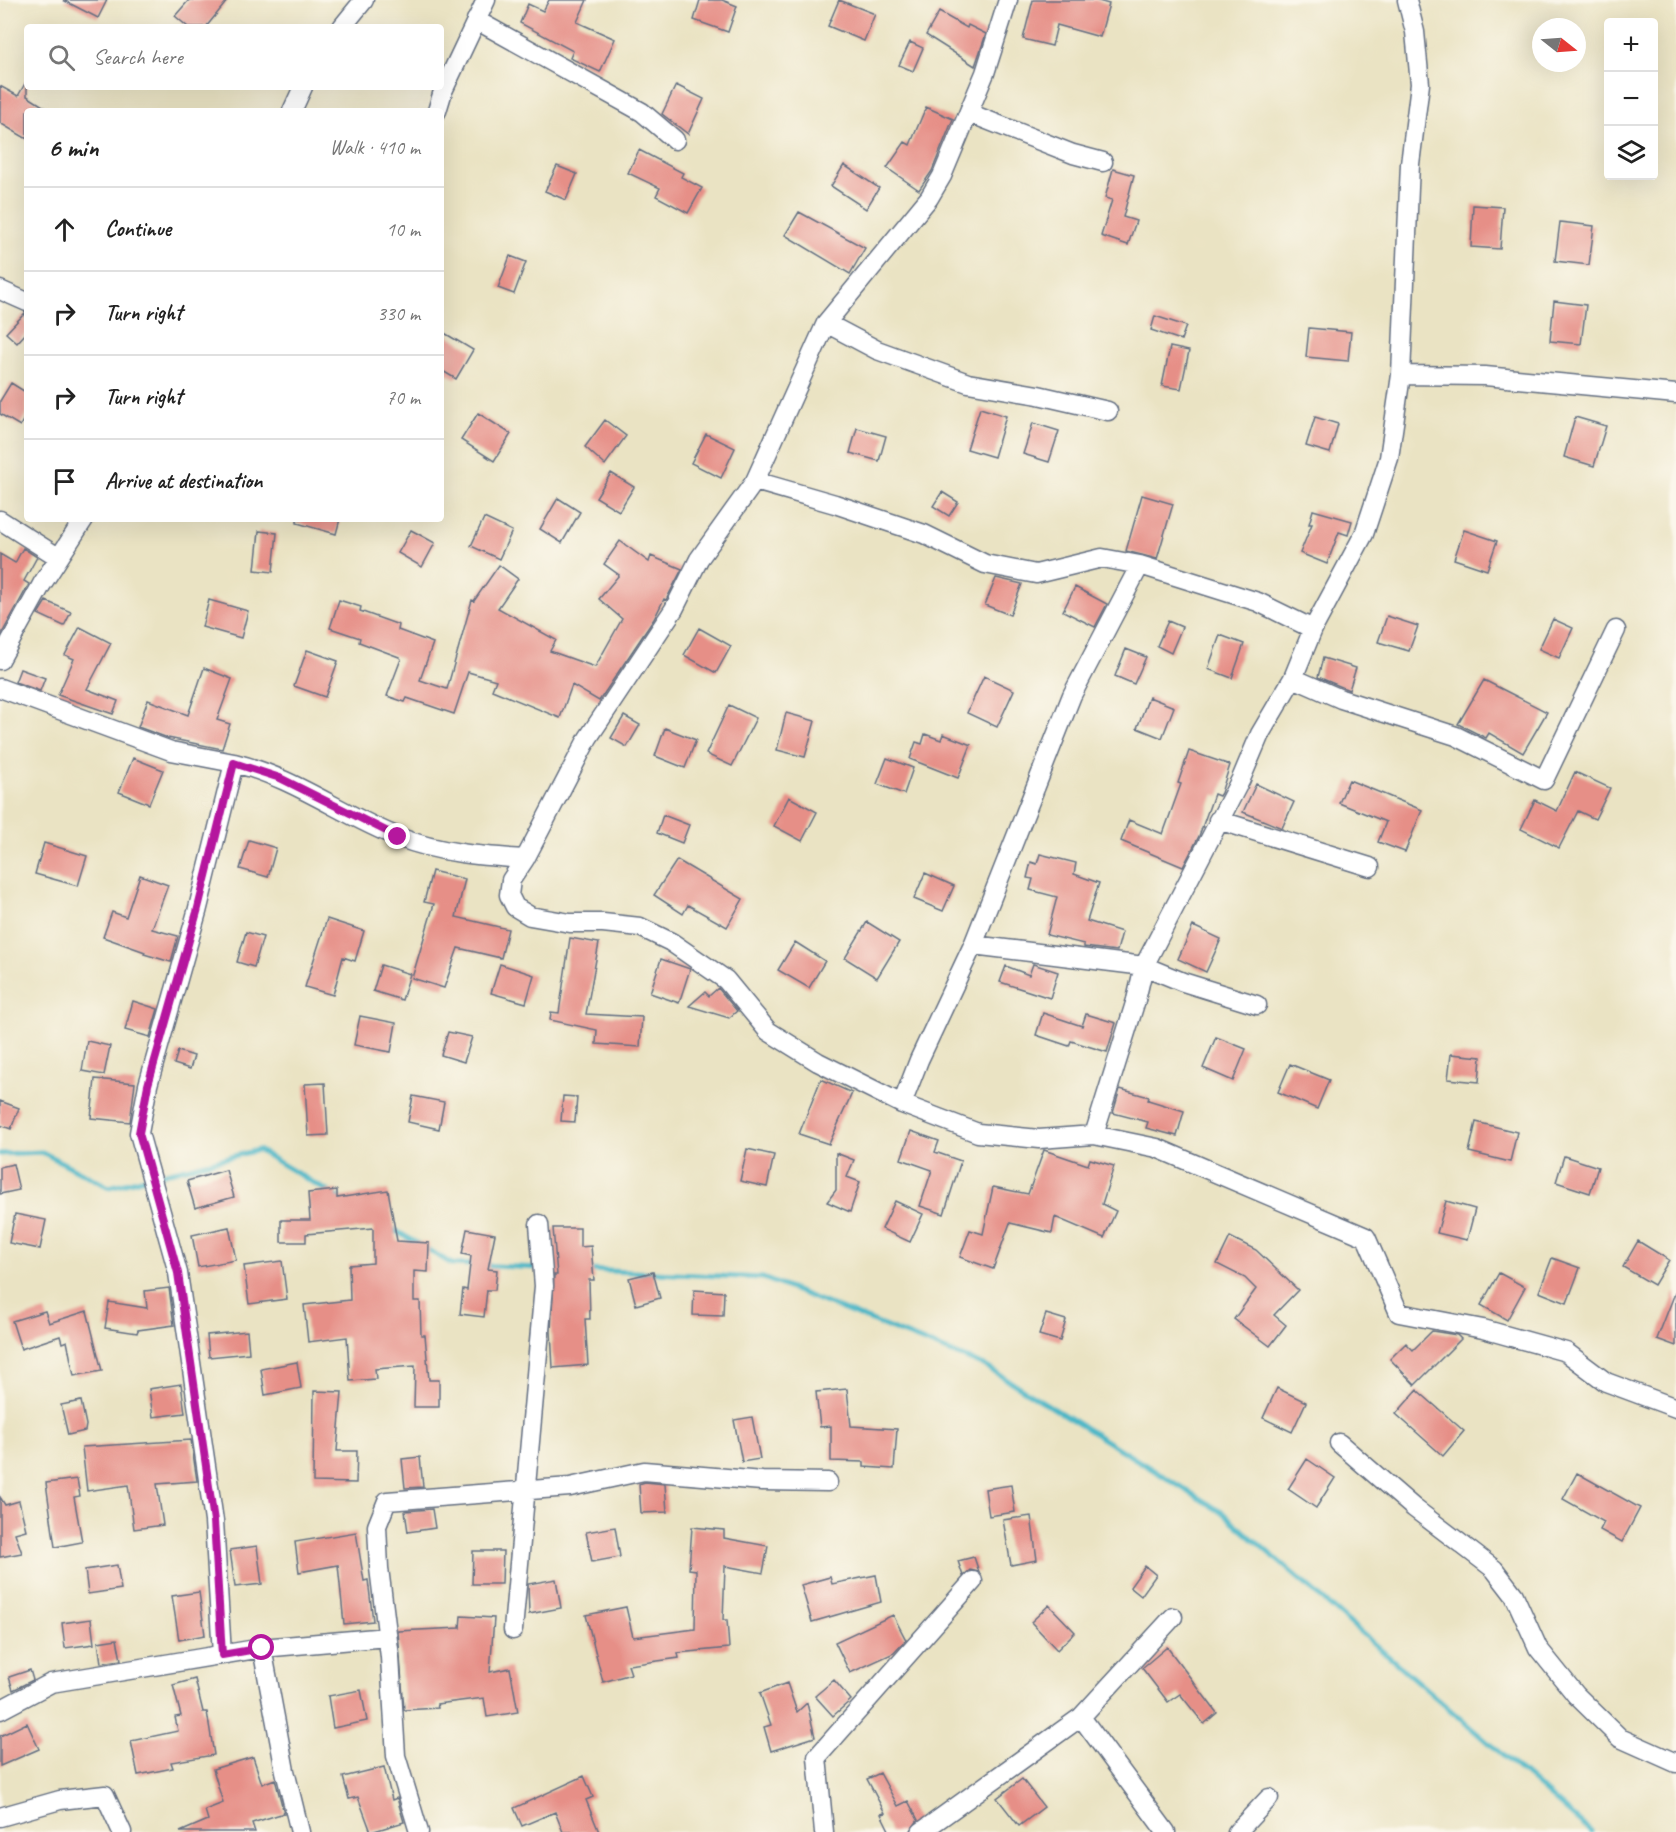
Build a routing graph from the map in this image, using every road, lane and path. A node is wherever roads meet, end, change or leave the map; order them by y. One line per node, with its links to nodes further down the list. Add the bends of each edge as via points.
1 (363, 0): 6 (street)
2 (486, 0): 5 (street)
3 (1008, 0): 10 (street)
4 (1407, 0): 16 (street, via 1415,32 1420,84 1410,164)
5 (476, 20): 9 (street); 11 (street, via 642,112)
6 (344, 24)
7 (302, 90): 8 (street)
8 (297, 108)
9 (438, 108)
10 (969, 112): 12 (street); 15 (street, via 929,198)
11 (675, 140)
12 (1103, 162)
13 (0, 290): 14 (street)
14 (24, 301)
15 (826, 323): 18 (street, via 877,350 968,383); 19 (street)
16 (1401, 375): 17 (street, via 1485,376); 24 (street, via 1389,458 1364,534)
17 (1676, 394)
18 (1108, 411)
19 (755, 481): 23 (street, via 924,534 985,564 1036,574 1102,558); 31 (street, via 699,559 674,609 588,738)
20 (0, 520): 22 (street)
21 (82, 522): 22 (street)
22 (58, 557): 26 (street)
23 (1140, 565): 24 (street, via 1258,602); 33 (street, via 1063,717)
24 (1313, 628): 27 (street)
25 (1616, 630): 27 (street, via 1544,780 1456,736 1341,699)
26 (0, 660)
27 (1293, 678): 30 (street, via 1260,734)
28 (0, 688): 29 (street, via 171,751)
29 (234, 763): 31 (street, via 280,778 398,837 465,855); 48 (street, via 148,1085 139,1133 178,1273 214,1521)
30 (1218, 820): 32 (street); 34 (street)
31 (525, 858): 36 (street, via 511,880 509,896 515,907 530,916 570,923 640,927 671,942 726,980 768,1031 818,1062)
32 (1370, 867)
33 (973, 945): 34 (street); 36 (street)
34 (1144, 966): 35 (street); 37 (street)
35 (1257, 1005)
36 (902, 1104): 37 (street, via 978,1133 1039,1139)
37 (1094, 1135): 39 (street, via 1157,1149 1366,1237 1399,1313 1483,1329 1566,1352 1606,1382)
38 (539, 1224): 42 (street, via 544,1286)
39 (1676, 1408)
40 (1340, 1443): 51 (street, via 1414,1508 1494,1569 1514,1594 1538,1648 1576,1695 1620,1738)
41 (828, 1482): 42 (street, via 644,1472 570,1487)
42 (526, 1490): 45 (street); 46 (street, via 387,1501 377,1526)
43 (973, 1581): 57 (street, via 817,1757)
44 (1173, 1617): 50 (street)
45 (513, 1630)
46 (387, 1637): 47 (street); 56 (street, via 396,1756)
47 (262, 1648): 48 (street); 55 (street)
48 (222, 1655): 49 (street, via 51,1683)
49 (0, 1710)
50 (1081, 1717): 58 (street); 59 (street)
51 (1676, 1763)
52 (1269, 1798): 60 (street)
53 (0, 1817): 54 (street, via 60,1800 105,1795)
54 (122, 1832)
55 (300, 1832)
56 (419, 1832)
57 (824, 1832)
58 (921, 1832)
59 (1166, 1832)
60 (1237, 1832)

